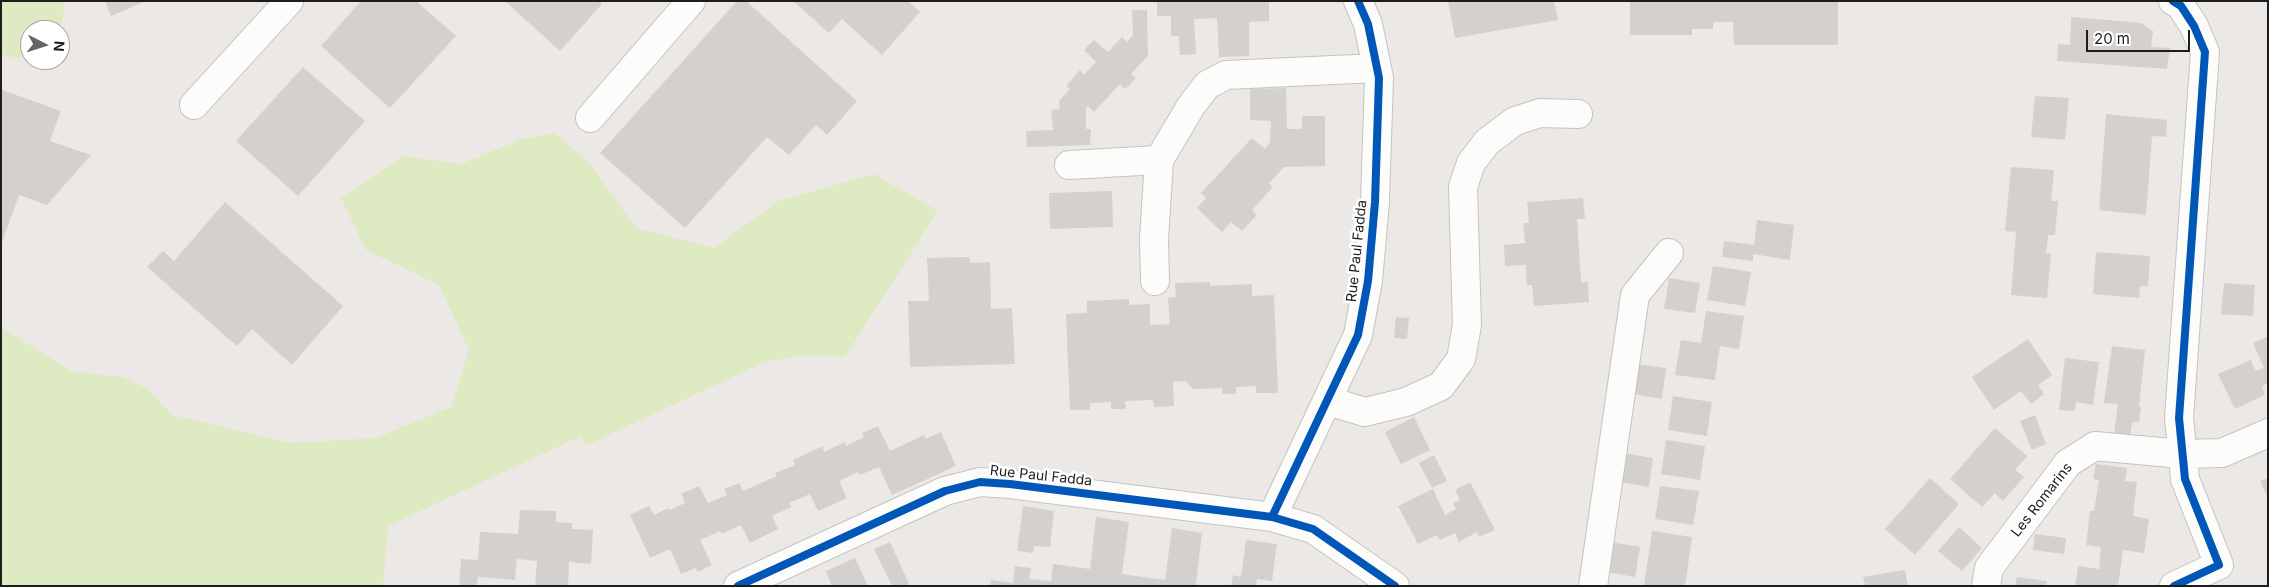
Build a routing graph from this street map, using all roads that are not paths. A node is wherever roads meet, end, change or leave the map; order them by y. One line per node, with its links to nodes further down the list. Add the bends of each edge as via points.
1 (288, 1): 6 (street)
2 (691, 1): 8 (street)
3 (1358, 1): 5 (street, Rue Paul Fadda, via 1368,24)
4 (2173, 1): 15 (street, via 2181,6 2194,26 2206,52 2179,418)
5 (1377, 68): 9 (street, via 1226,75 1208,85 1191,106); 13 (street, Rue Paul Fadda, via 1375,202 1368,281 1358,335)
6 (194, 105)
7 (1578, 114): 13 (street, via 1540,113 1516,121 1486,142 1472,163 1463,187 1467,325 1461,358 1441,386 1406,402 1365,412)
8 (590, 118)
9 (1159, 160): 10 (street); 12 (street)
10 (1069, 165)
11 (1669, 253): 19 (street, via 1634,295)
12 (1155, 281)
13 (1328, 401): 16 (street, Rue Paul Fadda)
14 (2268, 433): 15 (street, Les Romarins, via 2222,453)
15 (2182, 454): 20 (street, Les Romarins, via 2096,446 2068,463 1989,568); 21 (street, via 2185,479 2219,565)
16 (1272, 517): 17 (street, Rue Paul Fadda, via 980,482 946,491); 18 (street, Rue Paul Fadda, via 1313,529)
17 (738, 586)
18 (1395, 586)
19 (1593, 586)
20 (1986, 586)
21 (2174, 586)

